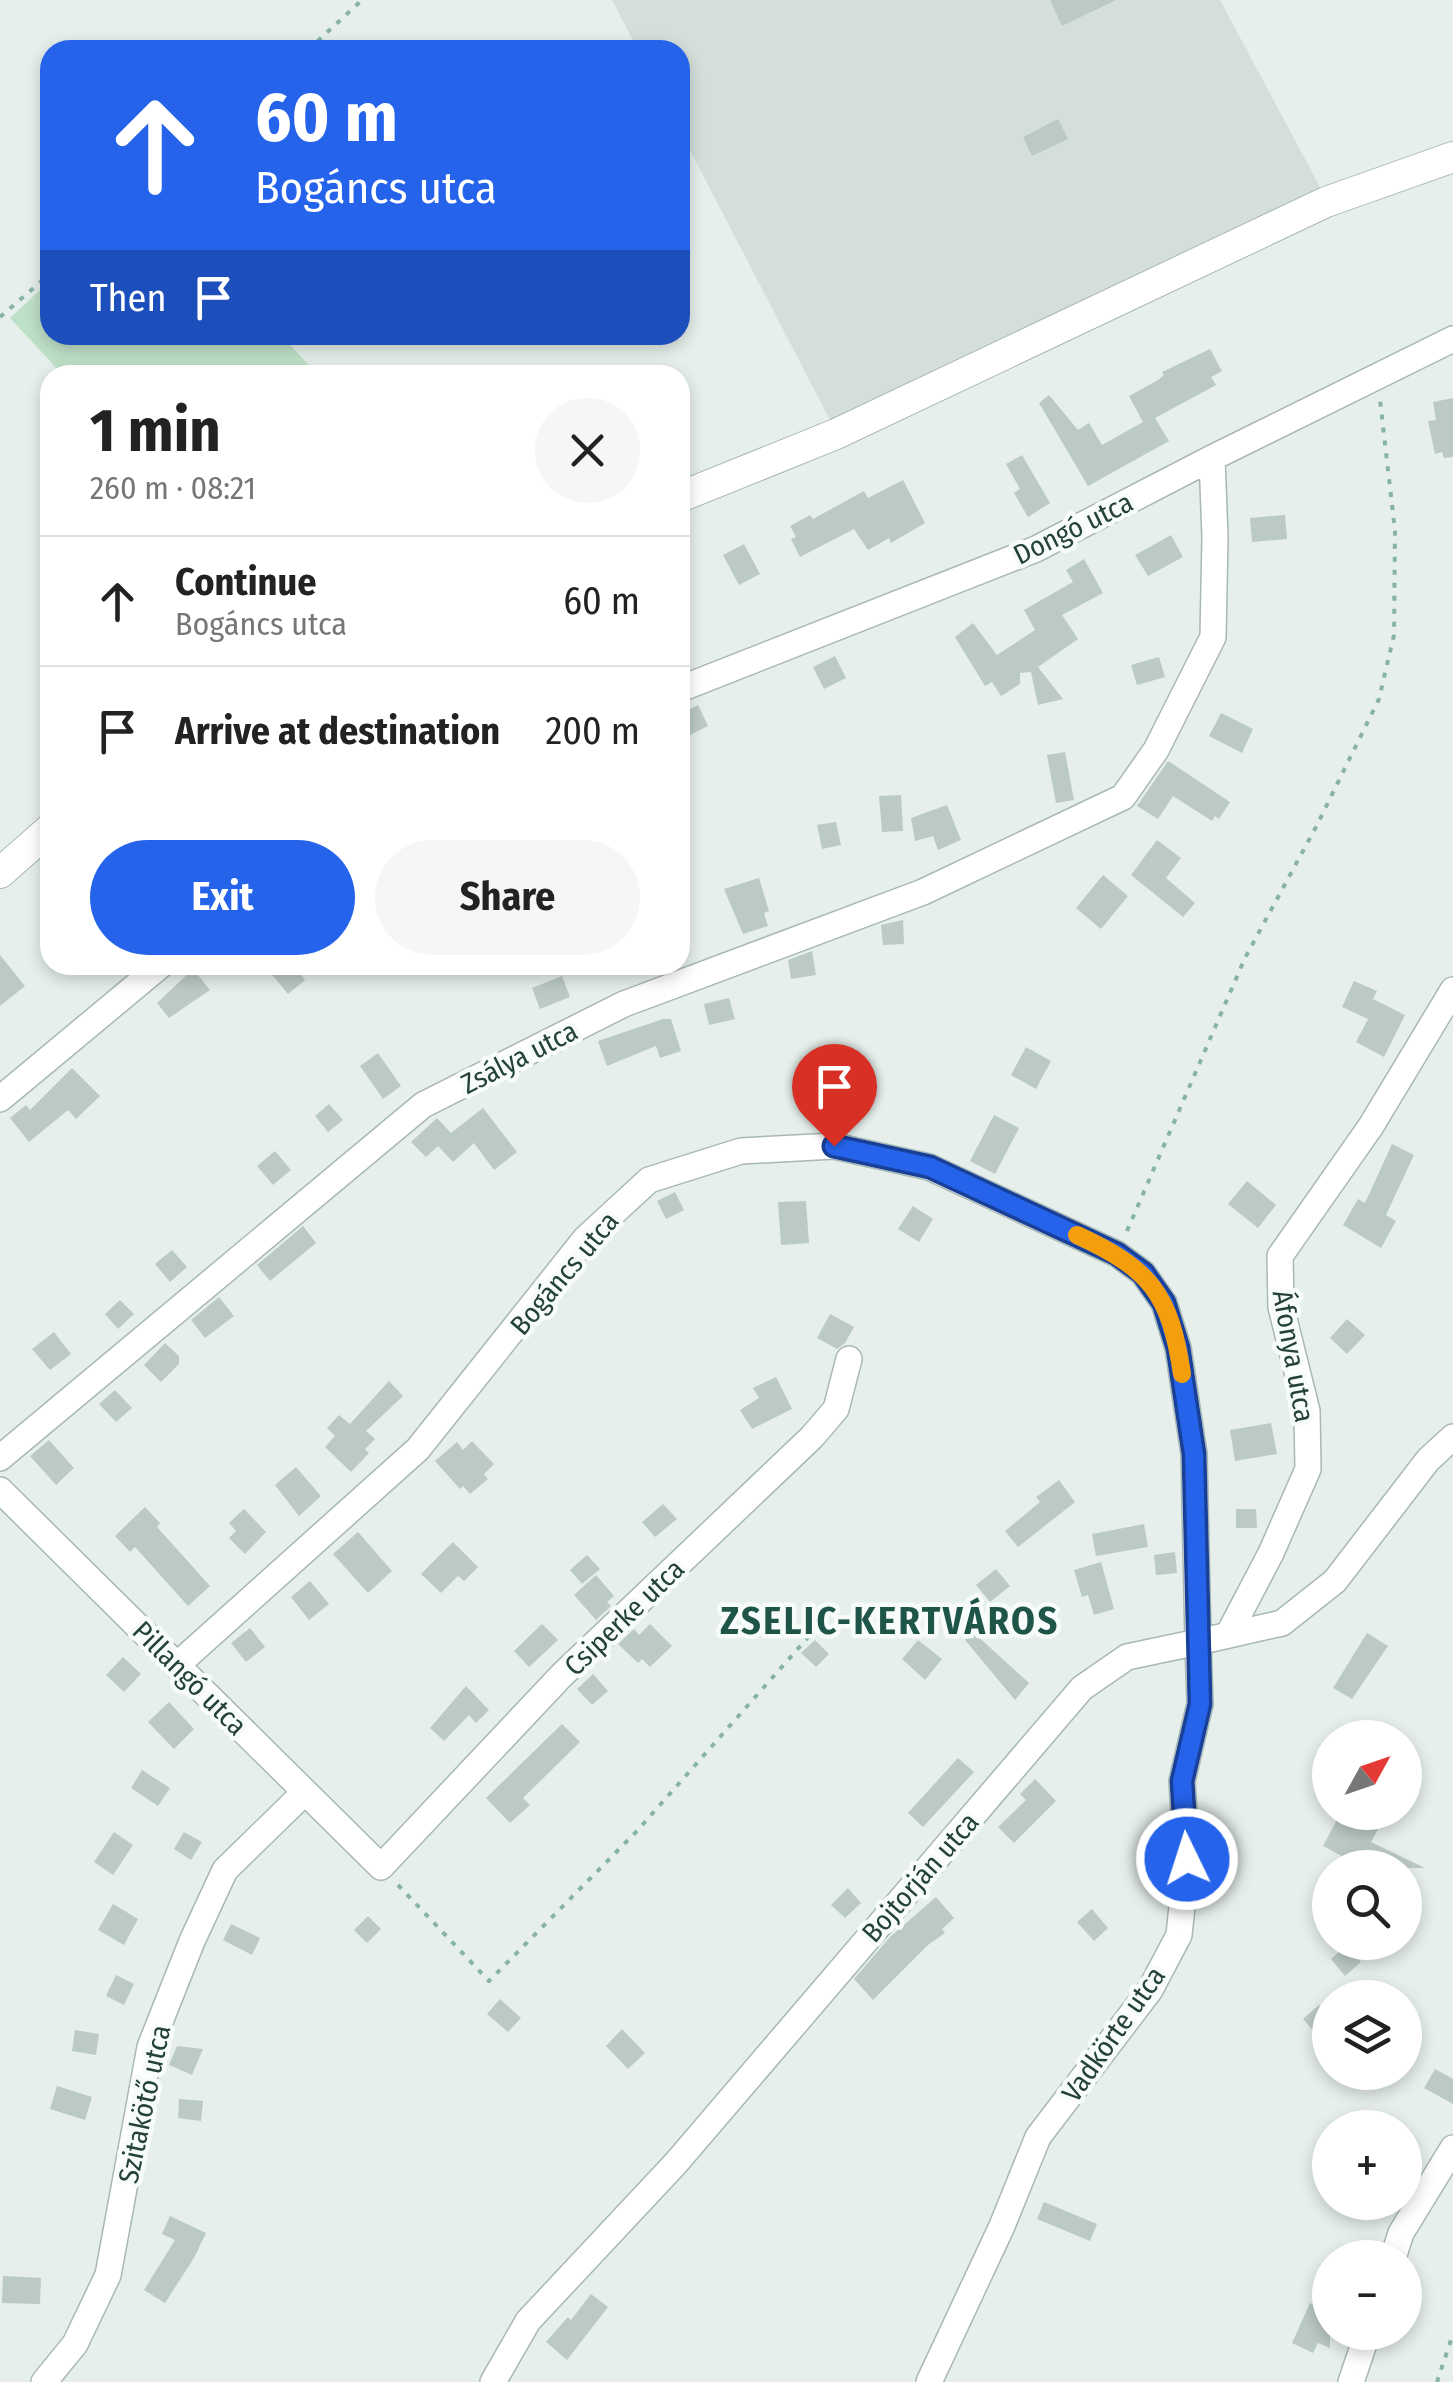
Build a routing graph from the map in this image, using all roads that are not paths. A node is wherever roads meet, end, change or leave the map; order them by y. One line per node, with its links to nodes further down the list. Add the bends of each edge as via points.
1 (1453, 157): 4 (street, via 1326,202 836,434)
2 (1453, 340): 3 (street, Dongó utca)
3 (1212, 458): 5 (street, Dongó utca, via 1036,550); 13 (street, Zsálya utca, via 1213,637 1156,750 1123,798 923,892 624,1004 423,1105)
4 (690, 492)
5 (690, 685)
6 (40, 838): 7 (street)
7 (0, 873)
8 (148, 975): 10 (street)
9 (1453, 990): 15 (street, Áfonya utca, via 1371,1126 1280,1256 1281,1308 1307,1411 1308,1469)
10 (0, 1099)
11 (849, 1359): 19 (street, Csiperke utca, via 836,1409 812,1437 562,1675)
12 (1453, 1437): 15 (street, via 1335,1581 1282,1623)
13 (0, 1458)
14 (0, 1490): 17 (street, Pillangó utca)
15 (1228, 1635): 16 (street)
16 (1198, 1642): 17 (street, Bogáncs utca, via 1194,1454 1178,1348 1164,1303 1143,1273 1117,1254 930,1167 834,1146 742,1151 649,1180 585,1238 418,1449); 24 (street, Bojtorján utca, via 1127,1657 1082,1688 676,2163 528,2321); 25 (street, Vadkörte utca, via 1200,1704 1182,1781 1187,1859 1179,1936 1150,1990 1038,2138)
17 (177, 1665): 18 (street, Pillangó utca)
18 (305, 1792): 19 (street, Pillangó utca); 23 (street, Szitakötő utca, via 225,1870 192,1941 150,2047 108,2275 74,2344)
19 (381, 1867)
20 (1453, 2148): 21 (street)
21 (1399, 2240)
22 (1362, 2350): 26 (street)
23 (44, 2382)
24 (493, 2382)
25 (929, 2382)
26 (1351, 2382)

